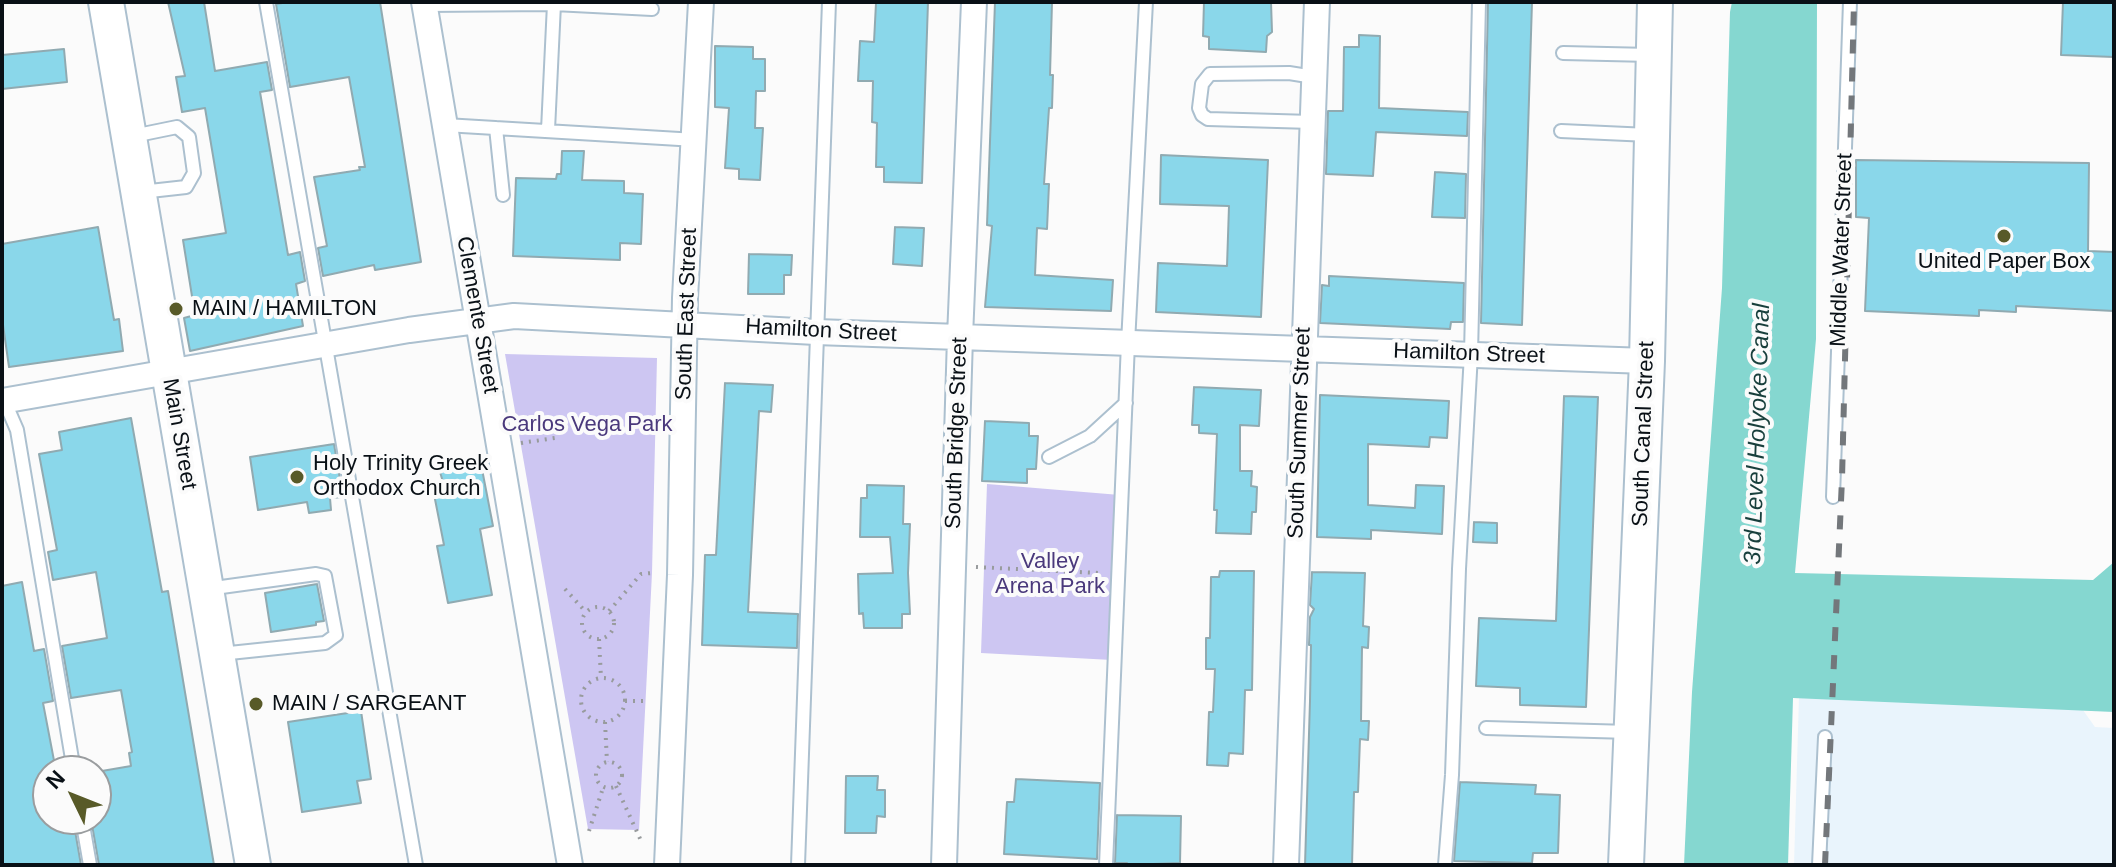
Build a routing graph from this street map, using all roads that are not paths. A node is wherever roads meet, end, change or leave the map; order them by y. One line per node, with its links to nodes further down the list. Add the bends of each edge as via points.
1 (106, 2): 23 (main road, Main Street)
2 (266, 2): 32 (lane)
3 (701, 2): 24 (street, South East Street)
4 (829, 2): 29 (lane)
5 (974, 2): 30 (street, South Bridge Street)
6 (1146, 2): 31 (lane)
7 (1317, 2): 16 (street, South Summer Street)
8 (1479, 2): 34 (lane)
9 (1655, 2): 15 (main road, South Canal Street)
10 (1850, 2): 40 (lane, Middle Water Street)
11 (424, 3): 12 (lane); 18 (street, Clemente Street)
12 (554, 4): 13 (lane); 20 (lane)
13 (652, 9)
14 (1563, 53): 15 (lane)
15 (1654, 56): 22 (main road, South Canal Street)
16 (1314, 77): 17 (street, South Summer Street); 17 (lane, via 1210,74 1202,84 1199,108 1208,119)
17 (1312, 122): 33 (street, South Summer Street)
18 (445, 125): 19 (lane); 27 (street, Clemente Street)
19 (496, 128): 20 (lane); 26 (lane)
20 (548, 130): 24 (lane)
21 (1561, 131): 22 (lane)
22 (1652, 135): 35 (main road, South Canal Street)
23 (129, 136): 25 (main road, Main Street); 25 (lane, via 177,127 189,137 194,173 186,187)
24 (696, 140): 28 (street, South East Street)
25 (138, 192): 36 (main road, Main Street)
26 (503, 195)
27 (478, 321): 28 (street, Hamilton Street, via 514,316); 32 (street, Hamilton Street); 51 (street, Clemente Street)
28 (685, 325): 29 (street, Hamilton Street); 52 (street, South East Street)
29 (816, 332): 30 (street, Hamilton Street); 53 (lane)
30 (960, 337): 31 (street, Hamilton Street); 54 (street, South Bridge Street)
31 (1128, 343): 33 (street, Hamilton Street); 38 (lane)
32 (325, 344): 36 (street, Hamilton Street); 50 (lane)
33 (1303, 349): 34 (street, Hamilton Street); 56 (street, South Summer Street)
34 (1471, 354): 35 (street, Hamilton Street); 57 (lane)
35 (1647, 361): 44 (main road, South Canal Street)
36 (168, 371): 37 (street, Hamilton Street); 41 (main road, Main Street)
37 (3, 397): 46 (lane, via 17,430)
38 (1126, 403): 39 (lane, via 1090,436); 55 (lane)
39 (1049, 457)
40 (1833, 497)
41 (206, 589): 42 (main road, Main Street); 42 (lane, via 325,576 336,635 325,643)
42 (217, 654): 49 (main road, Main Street)
43 (1486, 728): 44 (lane)
44 (1632, 732): 58 (main road, South Canal Street)
45 (1825, 737): 59 (lane)
46 (71, 755)
47 (85, 835): 48 (lane)
48 (90, 865)
49 (253, 865)
50 (416, 865)
51 (570, 865)
52 (667, 865)
53 (798, 865)
54 (944, 865)
55 (1106, 865)
56 (1286, 865)
57 (1445, 865)
58 (1626, 865)
59 (1819, 865)

